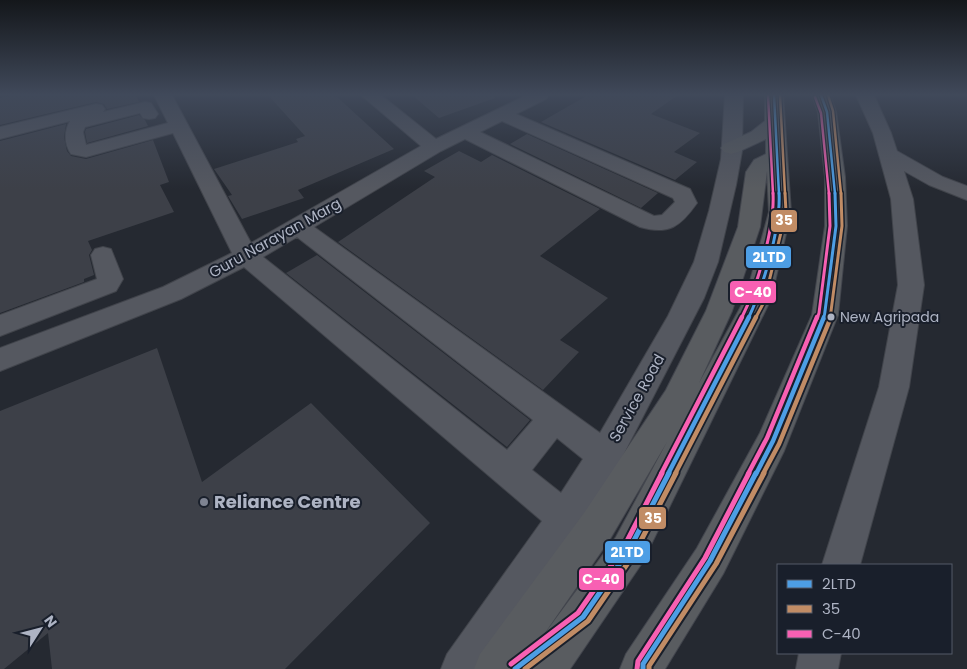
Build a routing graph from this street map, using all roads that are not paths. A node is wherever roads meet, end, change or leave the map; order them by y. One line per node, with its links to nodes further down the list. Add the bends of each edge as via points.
1 (36, 126): 13 (street)
2 (76, 126): 3 (street, via 74,132 80,152)
3 (178, 126): 22 (street)
4 (408, 126): 14 (street)
5 (478, 126): 12 (street, Guru Narayan Marg)
6 (530, 126): 15 (street); 15 (street, via 682,194 686,203 669,222 661,225 648,222)
7 (732, 126): 16 (street, Service Road)
8 (764, 126): 16 (highway, via 758,136)
9 (771, 126): 18 (highway)
10 (829, 126): 34 (highway, via 835,177 836,226 825,315 773,441 710,561)
11 (879, 126): 17 (street)
12 (466, 132): 14 (street, Guru Narayan Marg); 15 (street)
13 (0, 133)
14 (434, 147): 20 (street, Guru Narayan Marg)
15 (496, 147)
16 (731, 148): 28 (street, Service Road, via 723,198 705,263 656,366)
17 (888, 154): 19 (street); 31 (street, via 902,199 912,285 894,387)
18 (766, 165): 32 (highway, via 780,212 758,300 629,550); 36 (highway, via 749,227 719,311 678,399 597,526)
19 (967, 194)
20 (298, 226): 22 (street, Guru Narayan Marg); 27 (street)
21 (103, 255): 23 (street, via 110,279 107,285)
22 (246, 256): 25 (street, Guru Narayan Marg, via 172,293); 29 (street)
23 (34, 313): 24 (street); 25 (street)
24 (0, 326)
25 (42, 344): 26 (street, Guru Narayan Marg)
26 (0, 360)
27 (554, 418): 28 (street); 29 (street)
28 (605, 456): 30 (street, Service Road)
29 (509, 473): 30 (street)
30 (565, 518): 35 (street, Service Road)
31 (841, 564)
32 (583, 618): 37 (highway); 38 (highway)
33 (820, 654): 39 (street)
34 (642, 667)
35 (462, 669)
36 (495, 669)
37 (515, 669)
38 (544, 669)
39 (817, 669)

